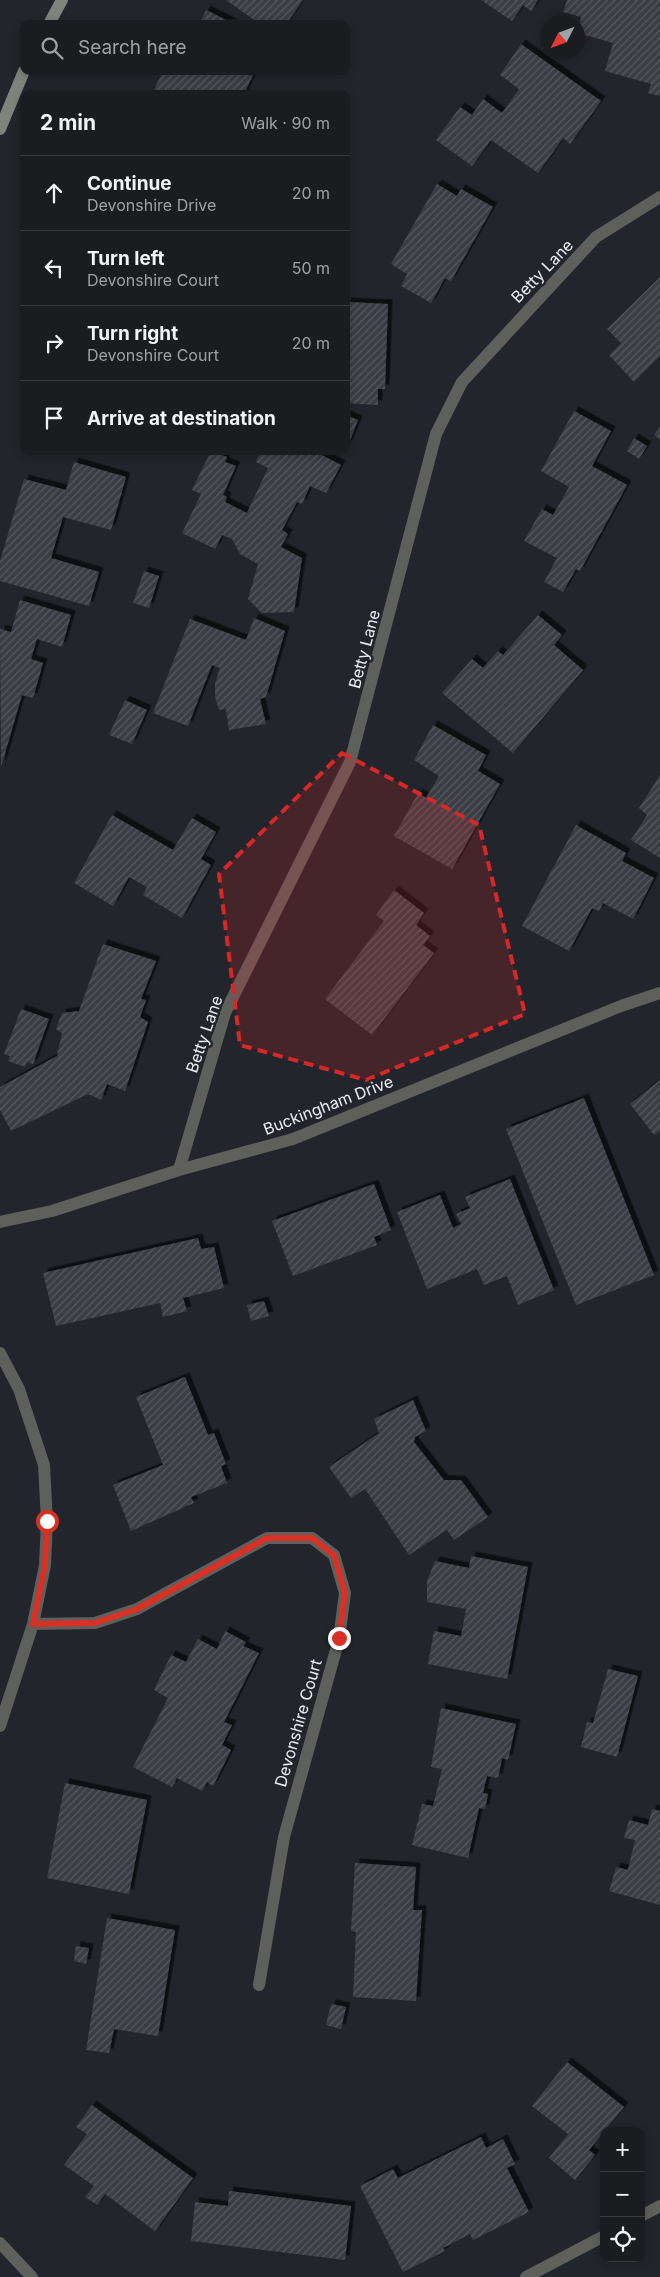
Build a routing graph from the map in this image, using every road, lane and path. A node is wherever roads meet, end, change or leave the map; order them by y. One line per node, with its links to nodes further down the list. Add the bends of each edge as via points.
1 (62, 0): 2 (main road)
2 (51, 20)
3 (22, 75): 4 (main road)
4 (0, 128)
5 (660, 197): 7 (street, Betty Lane, via 596,238 462,382 436,434 350,762 225,1012)
6 (660, 993): 7 (street, Buckingham Drive, via 620,1006 293,1139)
7 (179, 1170): 8 (street, Buckingham Drive, via 52,1211)
8 (0, 1222)
9 (0, 1353): 10 (street, via 19,1389 44,1464 45,1565)
10 (33, 1624): 11 (street); 12 (street, Devonshire Court, via 95,1623 137,1609 267,1538 312,1538 334,1555 345,1593 339,1638 284,1837)
11 (0, 1726)
12 (259, 1985)
13 (660, 2206): 14 (street)
14 (645, 2214)
15 (600, 2238): 18 (street)
16 (0, 2243): 17 (street)
17 (32, 2277)
18 (526, 2277)

